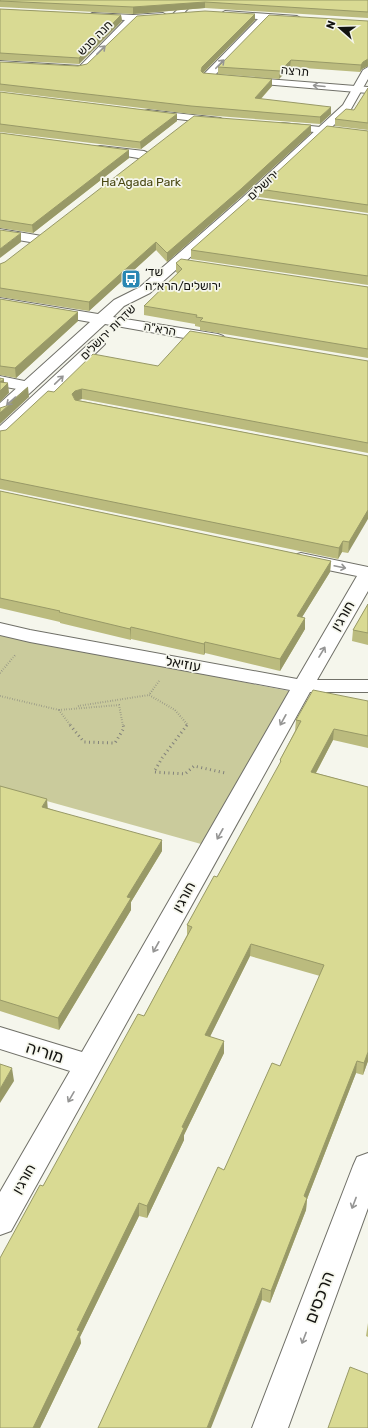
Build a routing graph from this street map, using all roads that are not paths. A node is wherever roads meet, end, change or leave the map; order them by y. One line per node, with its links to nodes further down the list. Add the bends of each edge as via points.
1 (192, 0): 2 (street)
2 (178, 14): 3 (street); 7 (street)
3 (191, 14)
4 (212, 14): 6 (street)
5 (80, 15): 7 (street)
6 (265, 17): 8 (street); 11 (street, תרצה, one-way to 6, via 208,77)
7 (133, 18): 9 (street, חנה סנש, one-way to 7, via 83,68)
8 (305, 19)
9 (0, 64)
10 (368, 70): 11 (street, ירושלים)
11 (362, 97): 17 (street, ירושלים, via 347,107)
12 (138, 112): 13 (street)
13 (191, 118): 14 (street); 16 (street)
14 (230, 122)
15 (269, 125): 17 (street)
16 (179, 127)
17 (324, 130): 18 (street); 23 (street, ירושלים)
18 (368, 135)
19 (156, 146): 21 (street)
20 (91, 148): 21 (street)
21 (144, 155): 22 (street)
22 (132, 164)
23 (246, 201): 24 (street); 29 (street, ירושלים)
24 (261, 204)
25 (48, 230): 27 (street)
26 (0, 233): 27 (street)
27 (36, 239): 28 (street)
28 (24, 248)
29 (176, 262): 30 (street); 31 (street, ירושלים)
30 (192, 265)
31 (145, 290): 33 (street, שדרות ירושלים, via 119,303); 34 (street, שדרות ירושלים, via 136,306)
32 (0, 302): 33 (street, הרא"ה)
33 (103, 319): 34 (street, הרא"ה); 37 (street, שדרות ירושלים)
34 (119, 322): 35 (street, הרא"ה); 39 (street, שדרות ירושלים, one-way to 34)
35 (230, 342)
36 (0, 381): 37 (street)
37 (28, 386): 38 (street, שדרות ירושלים, one-way to 38)
38 (0, 412)
39 (0, 435)
40 (284, 555): 41 (street, one-way to 41)
41 (368, 574): 43 (street, חורגין, one-way to 41)
42 (0, 629): 43 (street, עוזיאל)
43 (302, 686): 44 (street, עוזיאל); 46 (street, חורגין, one-way to 46)
44 (368, 686)
45 (0, 1038): 46 (street, מוריה)
46 (89, 1066): 48 (street, חורגין, one-way to 48)
47 (368, 1166): 49 (street, הרכסים, one-way to 49)
48 (0, 1221)
49 (270, 1428)

